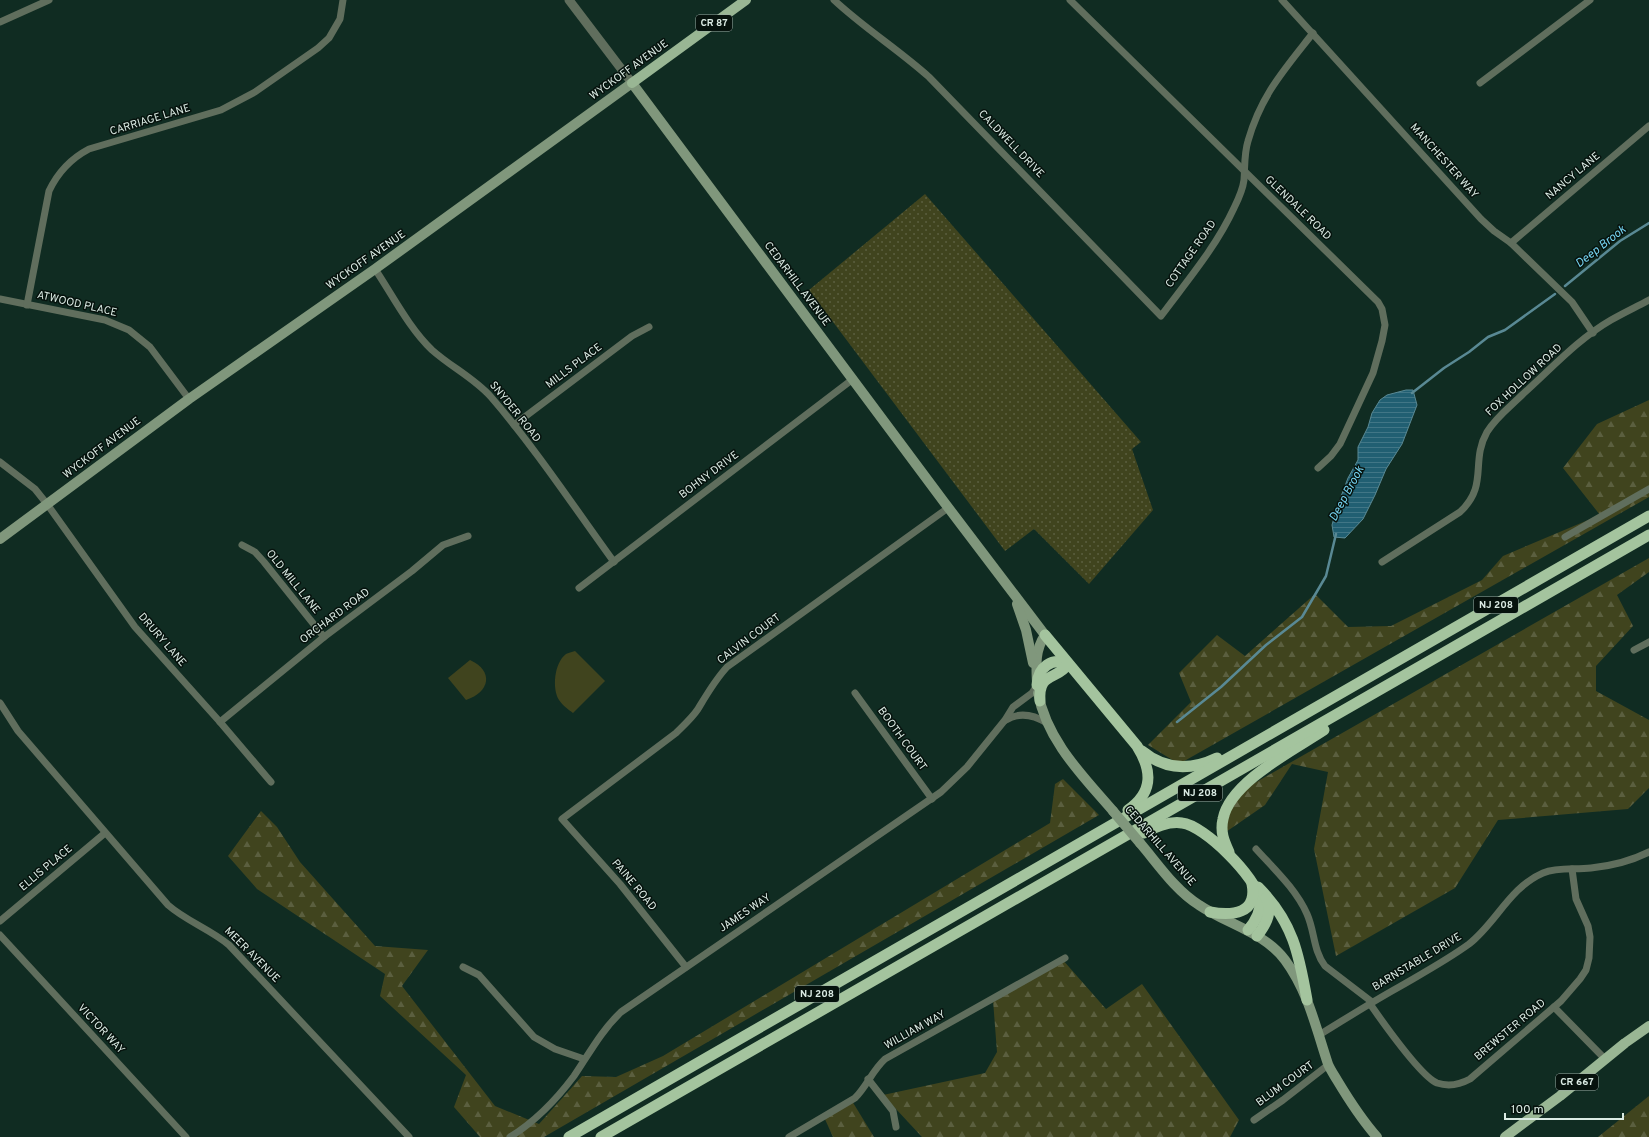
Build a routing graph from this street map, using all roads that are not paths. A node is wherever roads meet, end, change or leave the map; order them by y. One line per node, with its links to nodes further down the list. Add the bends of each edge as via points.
1 (49, 0): 9 (street)
2 (344, 0): 19 (street, CARRIAGE LANE, via 338,24 329,38 250,95 220,110 90,150 70,161 54,180 49,192)
3 (569, 0): 11 (street, CEDARHILL AVENUE)
4 (746, 0): 11 (main road, WYCKOFF AVENUE / CR 87)
5 (834, 0): 20 (street, CALDWELL DRIVE, via 930,77)
6 (1070, 0): 14 (street, GLENDALE ROAD)
7 (1282, 0): 10 (street, MANCHESTER WAY)
8 (1590, 0): 12 (street)
9 (0, 22)
10 (1313, 33): 14 (street, COTTAGE ROAD, via 1276,80 1261,106 1248,141); 15 (street, MANCHESTER WAY, via 1481,219)
11 (632, 83): 16 (main road, WYCKOFF AVENUE / CR 87); 23 (main road, CEDARHILL AVENUE)
12 (1480, 83)
13 (1649, 126): 15 (street, NANCY LANE)
14 (1244, 171): 20 (street, COTTAGE ROAD, via 1244,181 1235,208 1219,237); 27 (street, GLENDALE ROAD, via 1378,302 1384,317 1381,348 1368,385 1340,444)
15 (1511, 242): 22 (street, MANCHESTER WAY, via 1572,302)
16 (375, 269): 24 (main road, WYCKOFF AVENUE / CR 87); 25 (street, SNYDER ROAD, via 427,344 444,360 476,382)
17 (0, 299): 19 (street, ATWOOD PLACE)
18 (1649, 300): 22 (street, FOX HOLLOW ROAD)
19 (27, 305): 24 (street, ATWOOD PLACE, via 105,320 129,330 150,347)
20 (1161, 316)
21 (649, 327): 25 (street, MILLS PLACE, via 632,336)
22 (1593, 333): 38 (street, FOX HOLLOW ROAD, via 1574,347 1494,421 1482,442 1477,488 1468,505)
23 (853, 379): 30 (main road, CEDARHILL AVENUE); 37 (street, BOHNY DRIVE)
24 (189, 399): 29 (main road, WYCKOFF AVENUE / CR 87)
25 (514, 425): 37 (street, SNYDER ROAD)
26 (0, 462): 29 (street, DRURY LANE, via 34,489)
27 (1318, 468)
28 (1649, 489): 34 (street)
29 (47, 504): 35 (main road, WYCKOFF AVENUE / CR 87); 53 (street, DRURY LANE, via 135,627)
30 (948, 508): 39 (main road, CEDARHILL AVENUE); 58 (street, CALVIN COURT, via 727,668 710,688 688,722 676,733)
31 (1649, 516): 52 (highway, NJ 208)
32 (1649, 535): 47 (highway, NJ 208)
33 (468, 536): 42 (street, ORCHARD ROAD, via 443,545)
34 (1565, 537)
35 (0, 539)
36 (242, 545): 42 (street, OLD MILL LANE, via 255,552 264,562)
37 (614, 562): 40 (street, BOHNY DRIVE)
38 (1382, 562)
39 (1005, 582): 41 (main road, CEDARHILL AVENUE); 46 (main road, CEDARHILL AVENUE, via 1018,606 1026,630)
40 (579, 588)
41 (1046, 635): 45 (highway); 46 (main road, CEDARHILL AVENUE, via 1037,655)
42 (324, 637): 53 (street, ORCHARD ROAD)
43 (1649, 642): 44 (street)
44 (1634, 650)
45 (1068, 664): 46 (highway, via 1056,661 1045,666 1039,674); 49 (highway, via 1042,684); 55 (highway)
46 (1037, 685): 49 (main road, CEDARHILL AVENUE); 51 (street, JAMES WAY, via 1032,693 1013,707)
47 (1382, 688): 63 (highway, via 1270,765 1236,794 1226,810 1222,827 1222,837); 67 (highway, NJ 208)
48 (855, 693): 57 (street, BOOTH COURT)
49 (1040, 701): 54 (main road, CEDARHILL AVENUE)
50 (0, 703): 59 (street, MEER AVENUE, via 18,731)
51 (1006, 720): 54 (street, via 1023,715 1034,716); 57 (street, JAMES WAY, via 959,776)
52 (1294, 720): 55 (highway, via 1211,761 1190,767 1162,764); 61 (highway, NJ 208)
53 (220, 722): 56 (street, DRURY LANE)
54 (1047, 723): 68 (main road, CEDARHILL AVENUE, bridge, via 1060,746 1140,843 1192,901)
55 (1137, 746): 61 (highway, via 1148,771 1149,780 1143,795 1131,808)
56 (271, 782)
57 (932, 799): 73 (street, JAMES WAY)
58 (562, 819): 73 (street, PAINE ROAD, via 620,884)
59 (105, 833): 69 (street, ELLIS PLACE); 87 (street, MEER AVENUE, via 168,905 181,916 206,928 229,945)
60 (1256, 849): 76 (street, BREWSTER ROAD, via 1302,904 1312,929 1319,959)
61 (1066, 851): 89 (highway, NJ 208)
62 (1649, 852): 64 (street, BARNSTABLE DRIVE, via 1608,866)
63 (1233, 860): 65 (highway); 67 (highway, via 1198,828 1186,823 1173,823 1146,832)
64 (1572, 869): 76 (street, BARNSTABLE DRIVE, via 1554,870 1532,879 1514,894 1471,942); 77 (street, BREWSTER ROAD, via 1576,899 1588,926 1591,948 1580,979)
65 (1249, 878): 66 (highway); 68 (highway, via 1253,890 1246,908 1234,914); 70 (highway, via 1260,898)
66 (1264, 893): 70 (highway, via 1268,900 1268,914 1264,926); 75 (highway, via 1282,917 1293,938 1300,958)
67 (1017, 898): 90 (highway, NJ 208)
68 (1210, 912): 70 (main road, CEDARHILL AVENUE)
69 (0, 921)
70 (1253, 933): 75 (main road, CEDARHILL AVENUE, via 1284,959 1297,978)
71 (0, 935): 86 (street, VICTOR WAY)
72 (1065, 958): 83 (street, WILLIAM WAY, via 885,1060 877,1066)
73 (686, 967): 80 (street, JAMES WAY, via 621,1012 602,1032)
74 (463, 968): 80 (street, via 479,975 534,1037 555,1049)
75 (1307, 1000): 79 (main road, CEDARHILL AVENUE)
76 (1371, 1003): 77 (street, BREWSTER ROAD, via 1383,1024 1423,1072 1436,1082 1453,1085 1462,1084 1470,1079); 79 (street, BARNSTABLE DRIVE)
77 (1554, 1007): 81 (street)
78 (1649, 1026): 81 (main road, CR 667)
79 (1319, 1036): 82 (main road, CEDARHILL AVENUE)
80 (584, 1059): 88 (street, JAMES WAY, via 555,1100 537,1118)
81 (1605, 1060): 93 (main road, CR 667)
82 (1328, 1065): 84 (street, BLUM COURT); 92 (main road, CEDARHILL AVENUE, via 1352,1105)
83 (868, 1080): 85 (street, via 893,1111); 91 (street, WILLIAM WAY, via 855,1098)
84 (1254, 1120)
85 (896, 1128)
86 (186, 1137)
87 (409, 1137)
88 (510, 1137)
89 (569, 1137)
90 (601, 1137)
91 (789, 1137)
92 (1377, 1137)
93 (1505, 1137)

